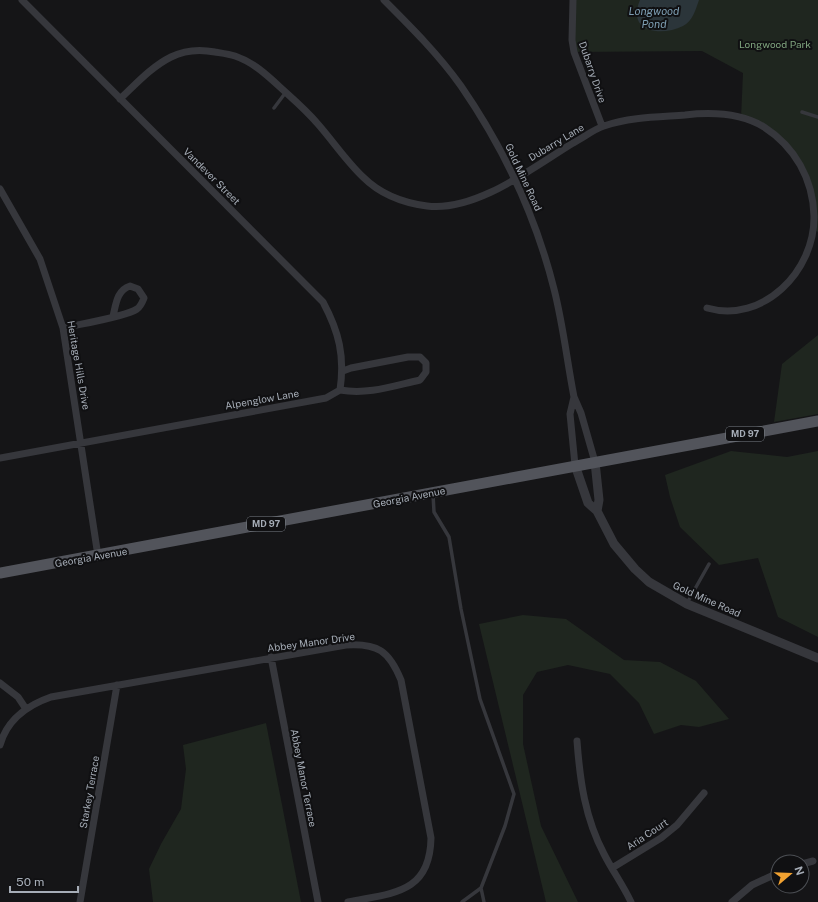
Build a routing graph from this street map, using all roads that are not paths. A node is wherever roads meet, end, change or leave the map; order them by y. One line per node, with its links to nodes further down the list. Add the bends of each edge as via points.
1 (22, 0): 5 (street, Vandever Street)
2 (384, 0): 10 (street, Gold Mine Road, via 420,36 460,85 490,131)
3 (573, 0): 9 (street, Dubarry Drive, via 574,52)
4 (286, 92): 5 (street, Dubarry Lane, via 257,67 235,56 202,50 178,54 156,65); 6 (lane); 10 (street, Dubarry Lane, via 315,120 363,177 377,189 394,198 429,207 454,206 484,196)
5 (120, 99): 15 (street, Vandever Street, via 323,302 335,325)
6 (274, 108)
7 (802, 112): 8 (lane)
8 (818, 117)
9 (602, 126): 10 (street, Dubarry Lane); 12 (street, Dubarry Lane, via 625,120 700,113 735,117 762,126 786,144 801,164 810,189 814,217 811,240 804,259 781,290 766,302 729,311)
10 (515, 178): 17 (street, Gold Mine Road, via 537,234 554,289)
11 (0, 190): 14 (street, Heritage Hills Drive, via 40,259)
12 (707, 308)
13 (113, 316): 13 (street, via 142,305 144,298 138,289 130,286 122,290); 14 (street)
14 (63, 328): 19 (street, Heritage Hills Drive)
15 (343, 372): 16 (street, Vandever Street); 16 (street, via 351,368 408,357 420,357 426,363 426,372 420,380 372,391)
16 (340, 390): 19 (street, Alpenglow Lane, via 326,398)
17 (574, 397): 21 (street, Gold Mine Road); 22 (street, Gold Mine Road, via 570,414)
18 (818, 421): 21 (main road, Georgia Avenue / MD 97)
19 (82, 443): 20 (street, Alpenglow Lane); 25 (street, Heritage Hills Drive)
20 (0, 458)
21 (595, 462): 22 (main road, Georgia Avenue / MD 97); 24 (street, Gold Mine Road, via 599,500)
22 (575, 465): 23 (main road, Georgia Avenue / MD 97); 24 (street, Gold Mine Road, via 588,503)
23 (433, 493): 25 (main road, Georgia Avenue / MD 97); 41 (lane, via 434,512 449,537 460,609 480,698 514,794 505,826)
24 (597, 511): 28 (street, Gold Mine Road, via 614,544 635,569 659,589)
25 (98, 556): 27 (main road, Georgia Avenue / MD 97)
26 (710, 564): 28 (lane)
27 (0, 573)
28 (687, 604): 30 (street, Gold Mine Road)
29 (271, 657): 32 (street, Abbey Manor Drive); 43 (street, Abbey Manor Terrace); 44 (street, Abbey Manor Drive, via 366,644 381,650 394,662 401,680 431,838 430,854 420,877 408,887 395,893)
30 (818, 658)
31 (0, 684): 33 (street, via 18,697)
32 (117, 685): 33 (street, Abbey Manor Drive, via 51,697); 42 (street, Starkey Terrace)
33 (26, 709): 35 (street, Abbey Manor Drive, via 5,731)
34 (577, 741): 39 (street, via 584,804)
35 (0, 745)
36 (704, 793): 39 (street, Aria Court, via 666,834)
37 (813, 861): 38 (street)
38 (810, 862)
39 (612, 868): 47 (street)
40 (770, 877): 48 (street, via 752,886)
41 (481, 888): 45 (lane); 46 (lane)
42 (80, 902)
43 (318, 902)
44 (348, 902)
45 (462, 902)
46 (484, 902)
47 (631, 902)
48 (732, 902)

